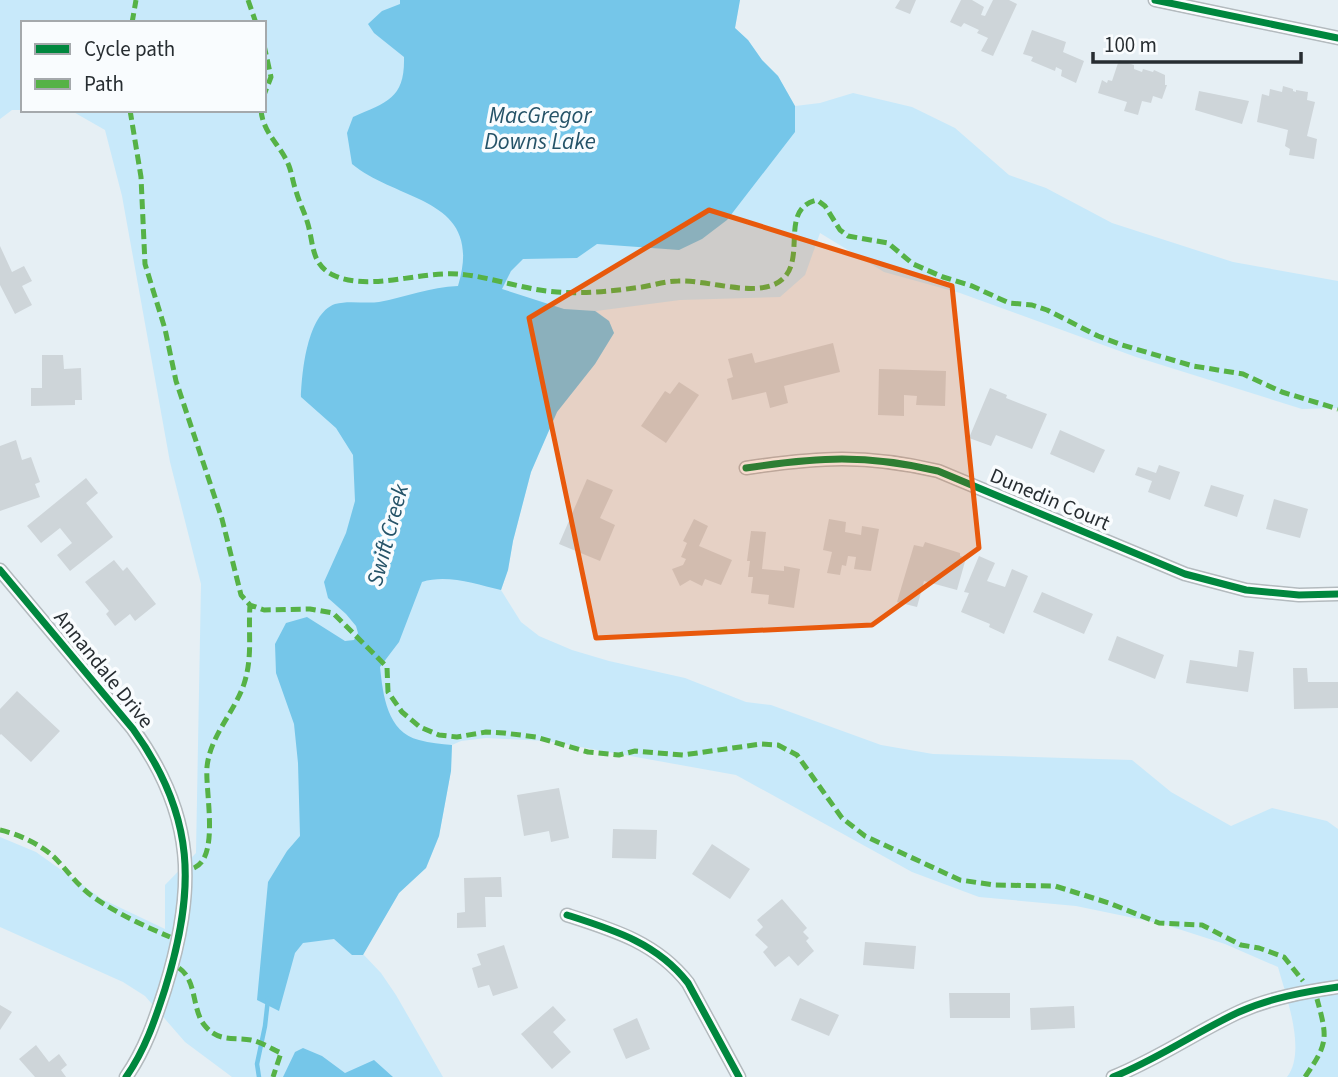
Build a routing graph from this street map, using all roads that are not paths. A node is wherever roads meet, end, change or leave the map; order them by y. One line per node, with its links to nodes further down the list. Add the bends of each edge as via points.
1 (1155, 0): 2 (street)
2 (1338, 38)
3 (746, 468): 5 (street, Dunedin Court, via 824,458 908,464 937,471 1185,574 1245,590)
4 (0, 570): 8 (street, Annandale Drive, via 138,737 161,772 178,818 186,884 180,934 144,1048)
5 (1338, 594)
6 (567, 915): 9 (street, via 626,934 666,958 688,983)
7 (1338, 987): 10 (street, via 1238,1012)
8 (126, 1077)
9 (739, 1077)
10 (1113, 1077)

